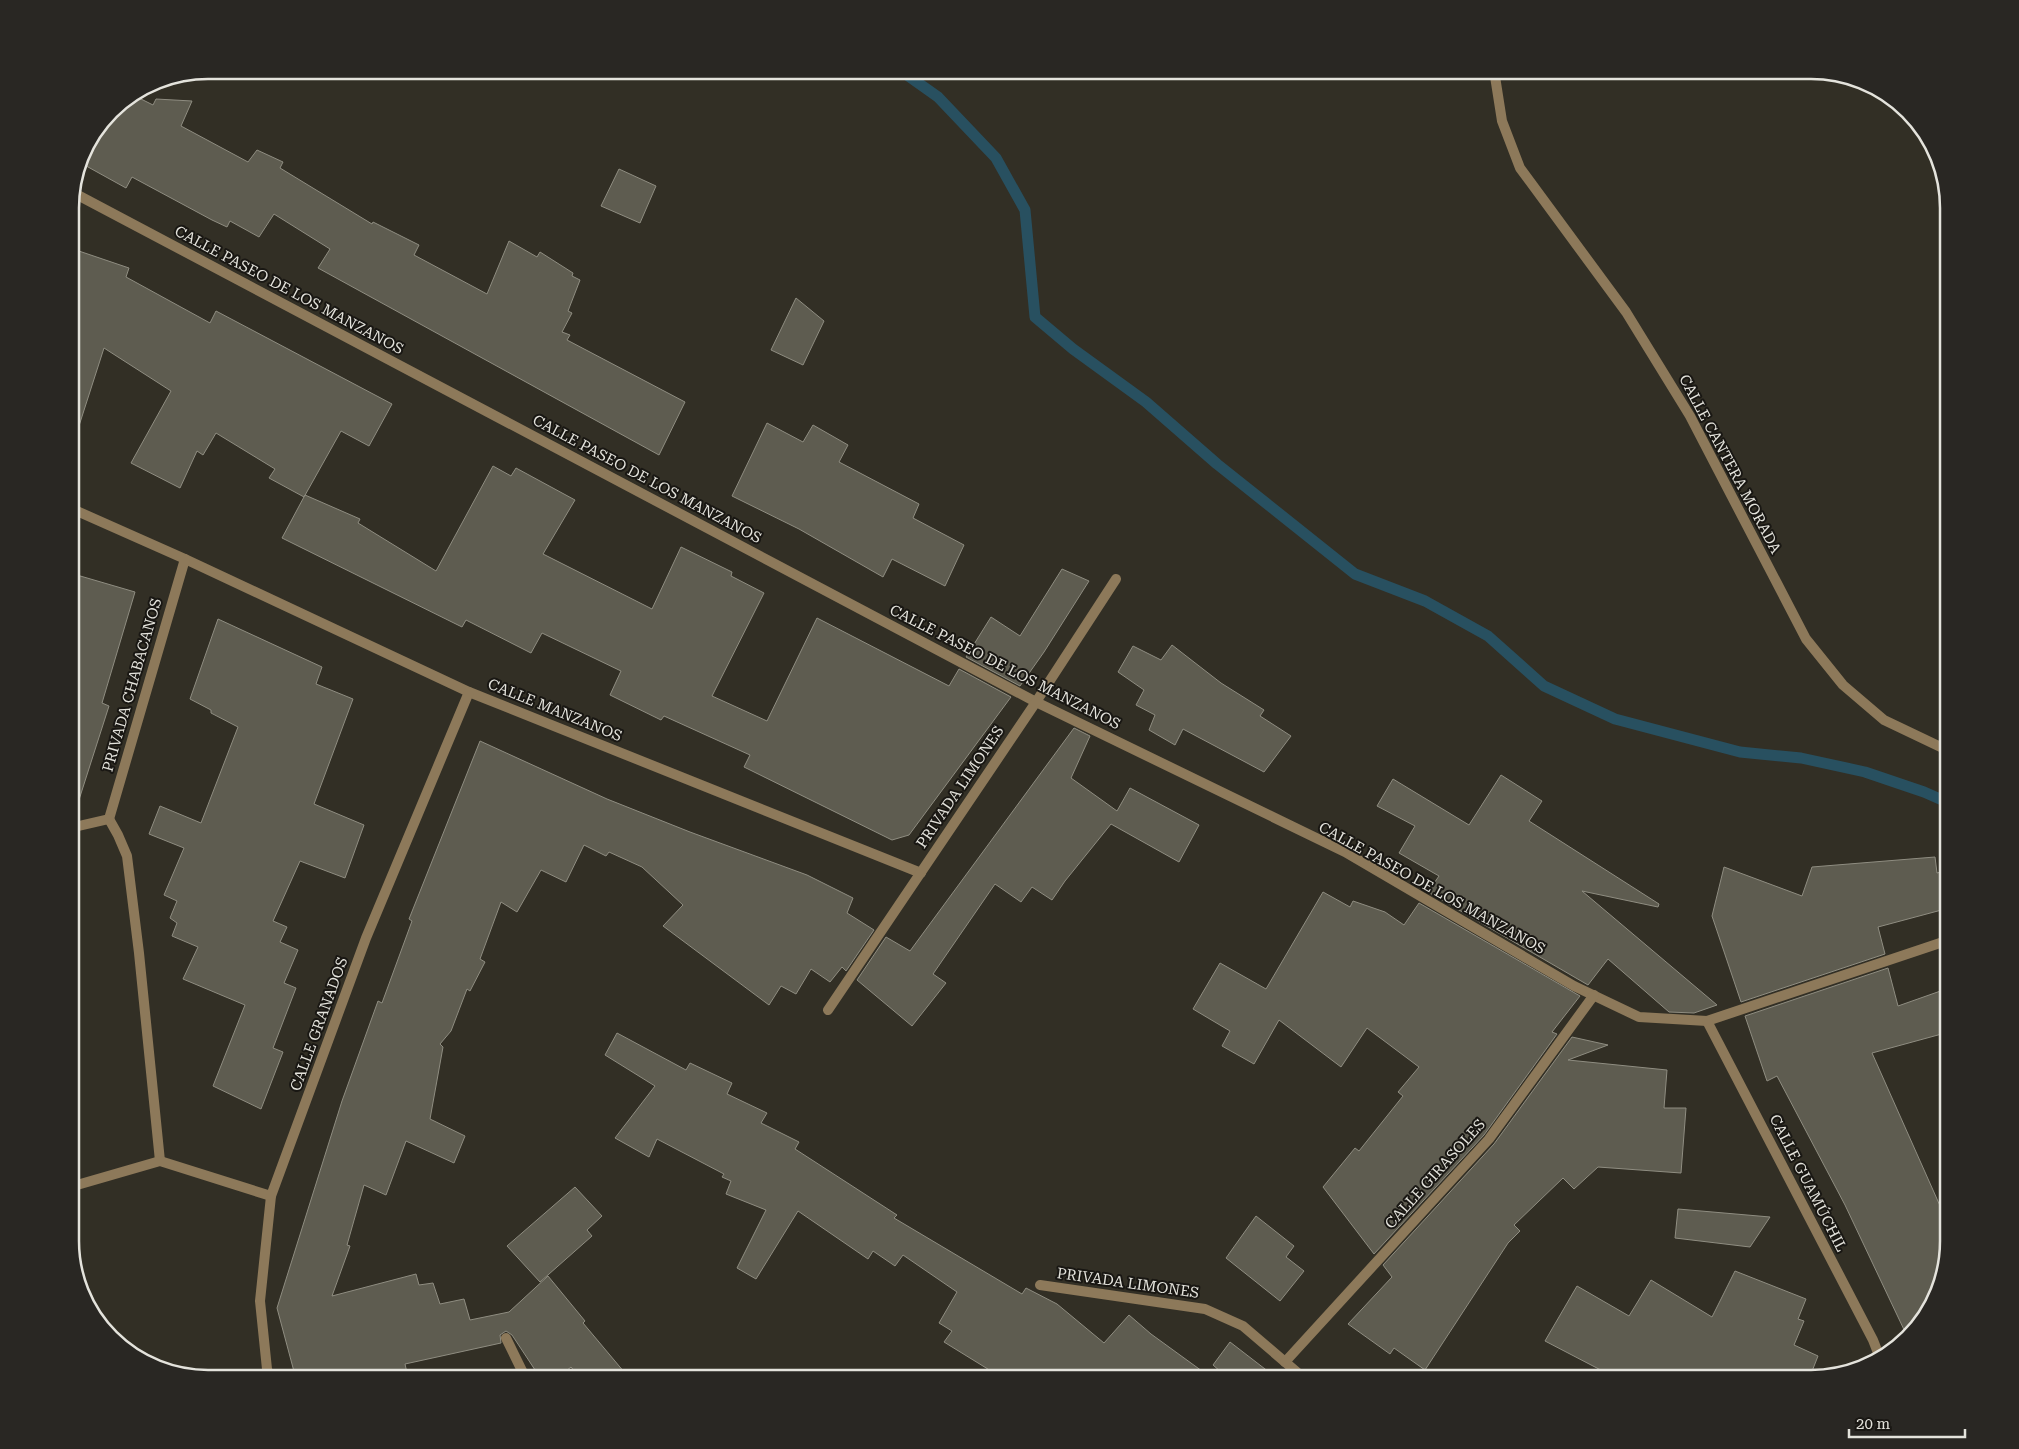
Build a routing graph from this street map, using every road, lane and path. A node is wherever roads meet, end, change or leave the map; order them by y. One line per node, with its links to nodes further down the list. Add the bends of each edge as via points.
1 (1495, 79): 8 (street, CALLE CANTERA MORADA, via 1502,121 1520,168 1626,312 1690,416 1806,639 1842,686 1884,720)
2 (79, 196): 7 (street, CALLE PASEO DE LOS MANZANOS)
3 (79, 512): 4 (street, CALLE MANZANOS)
4 (185, 559): 6 (street, CALLE MANZANOS); 9 (street, PRIVADA CHABACANOS)
5 (1116, 579): 7 (street, PRIVADA LIMONES)
6 (469, 692): 11 (street, CALLE MANZANOS); 18 (street, CALLE GRANADOS, via 366,938)
7 (1036, 702): 11 (street, PRIVADA LIMONES); 13 (street, CALLE PASEO DE LOS MANZANOS, via 1345,852)
8 (1940, 747)
9 (109, 820): 10 (street); 16 (street, via 127,856)
10 (79, 826)
11 (921, 873): 14 (street, PRIVADA LIMONES)
12 (1940, 943): 15 (street, CALLE PASEO DE LOS MANZANOS)
13 (1594, 995): 15 (street, CALLE PASEO DE LOS MANZANOS, via 1639,1017); 22 (street, CALLE GIRASOLES, via 1489,1139)
14 (828, 1010)
15 (1708, 1022): 21 (street, CALLE GUAMÚCHIL)
16 (160, 1161): 17 (street); 18 (street)
17 (79, 1184)
18 (271, 1196): 23 (street, CALLE GRANADOS, via 260,1301)
19 (1040, 1285): 22 (street, PRIVADA LIMONES, via 1205,1309 1243,1326)
20 (506, 1338): 24 (street)
21 (1877, 1351)
22 (1285, 1362): 25 (street, PRIVADA LIMONES)
23 (267, 1370)
24 (522, 1370)
25 (1294, 1370)

